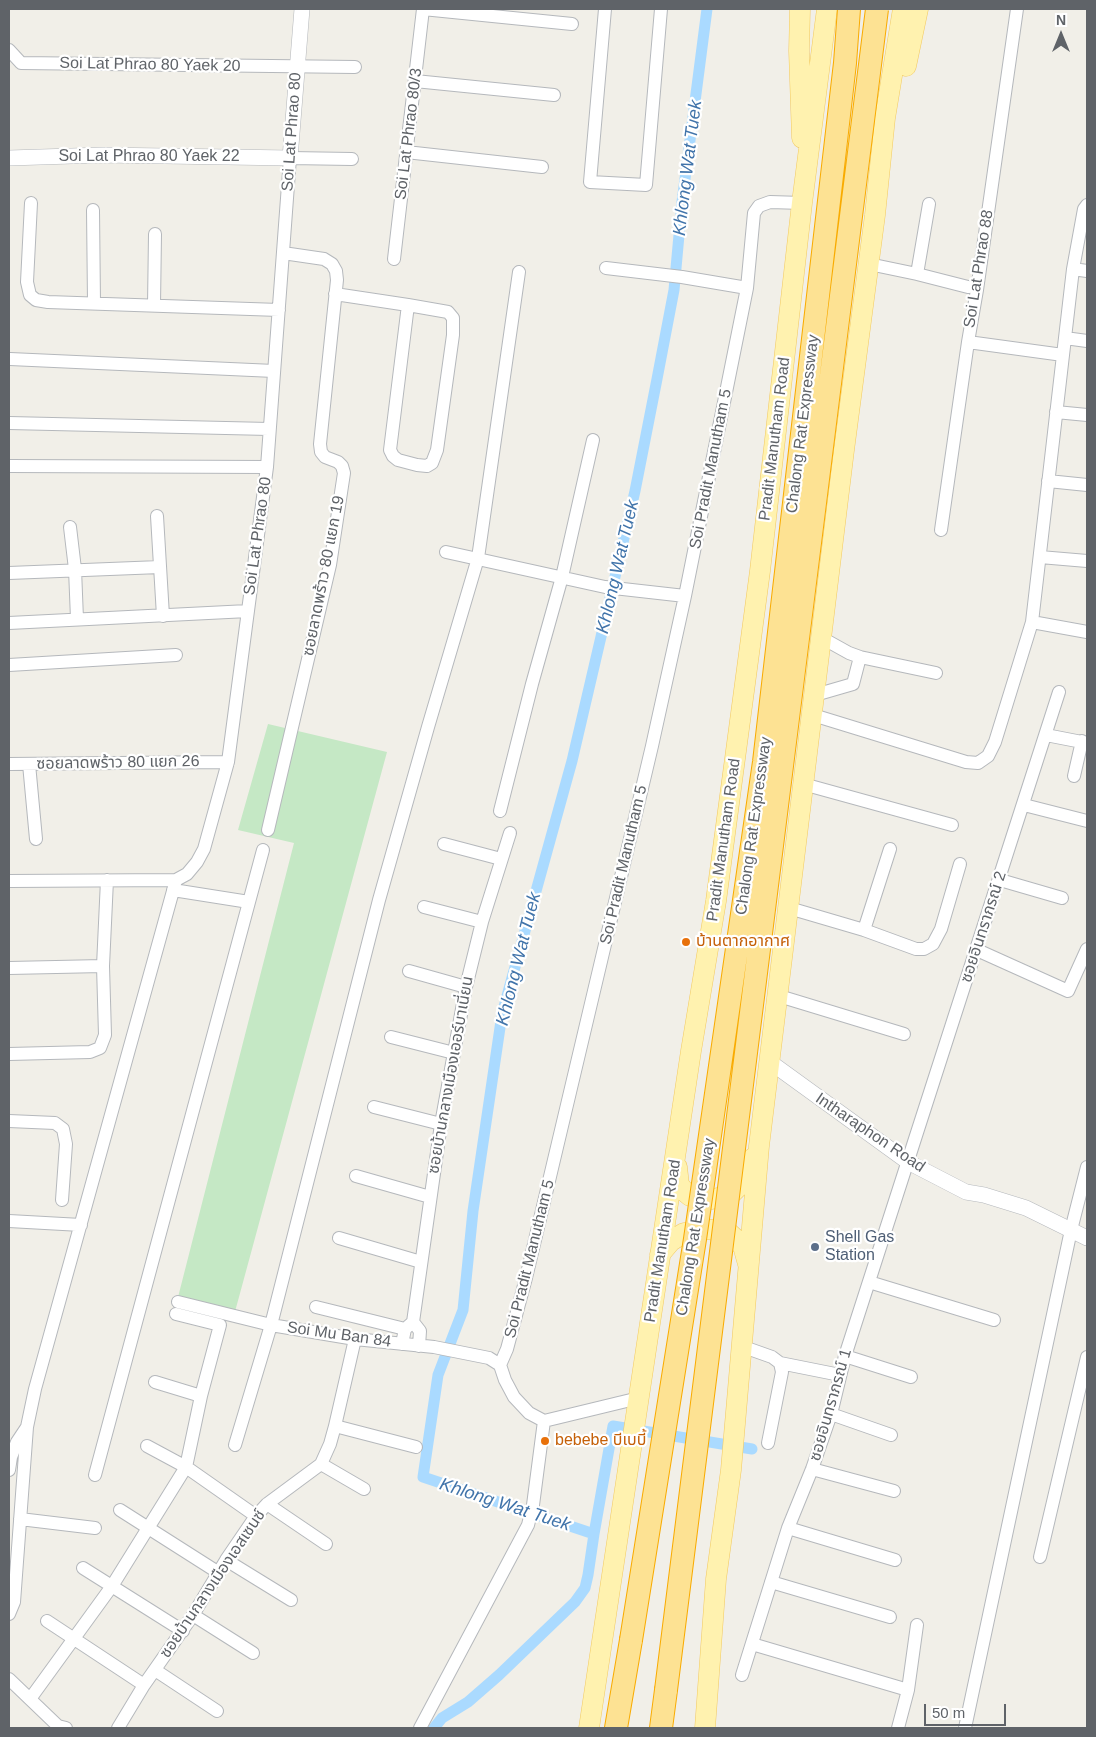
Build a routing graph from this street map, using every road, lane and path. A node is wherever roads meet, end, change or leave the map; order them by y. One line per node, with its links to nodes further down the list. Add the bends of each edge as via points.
1 (302, 9): 14 (street, Soi Lat Phrao 80)
2 (423, 9): 12 (street); 16 (street, Soi Lat Phrao 80/3)
3 (605, 9): 4 (street, via 590,182 646,185)
4 (661, 9)
5 (800, 9): 23 (main road)
6 (827, 9): 23 (main road, Pradit Manutham Road)
7 (849, 9): 216 (highway, Chalong Rat Expressway, bridge, via 764,762 695,1239)
8 (877, 9): 217 (highway, Chalong Rat Expressway, bridge)
9 (903, 9): 29 (main road, via 885,118)
10 (918, 9): 29 (main road, via 904,77 893,159)
11 (1016, 9): 48 (street, Soi Lat Phrao 88)
12 (572, 24)
13 (9, 50): 14 (street, Soi Lat Phrao 80 Yaek 20, via 21,63)
14 (297, 66): 15 (street, Soi Lat Phrao 80 Yaek 20); 20 (street, Soi Lat Phrao 80)
15 (355, 67)
16 (414, 81): 17 (street); 18 (street, Soi Lat Phrao 80/3)
17 (554, 95)
18 (406, 152): 22 (street); 32 (street, Soi Lat Phrao 80/3)
19 (9, 158): 20 (street, Soi Lat Phrao 80 Yaek 22, via 103,155)
20 (290, 158): 21 (street); 31 (street, Soi Lat Phrao 80)
21 (352, 159)
22 (542, 167)
23 (805, 180): 24 (main road, Pradit Manutham Road)
24 (802, 202): 40 (street, Soi Pradit Manutham 5, via 770,202 759,206 754,214); 132 (main road, Pradit Manutham Road, via 746,681)
25 (31, 203): 42 (street, via 30,295 48,302)
26 (929, 204): 38 (street)
27 (1087, 205): 35 (street)
28 (93, 210): 42 (street)
29 (876, 215): 33 (main road)
30 (155, 234): 43 (street)
31 (283, 253): 41 (street, ซอยลาดพร้าว 80 แยก 19, via 324,259 332,264 336,271); 45 (street, Soi Lat Phrao 80)
32 (394, 259)
33 (869, 264): 38 (street); 79 (main road)
34 (606, 268): 40 (street)
35 (1072, 269): 36 (street); 46 (street)
36 (1087, 271)
37 (519, 272): 66 (street)
38 (917, 274): 39 (street)
39 (968, 287)
40 (747, 288): 72 (street, Soi Pradit Manutham 5)
41 (335, 294): 44 (street); 98 (street, ซอยลาดพร้าว 80 แยก 19, via 320,444 325,457 342,466 343,486 330,565)
42 (94, 303): 43 (street)
43 (154, 305): 45 (street)
44 (408, 305): 44 (street, via 448,312 453,318 438,450 427,466 398,460 390,450)
45 (279, 310): 51 (street, Soi Lat Phrao 80)
46 (1065, 338): 47 (street); 49 (street)
47 (1087, 341)
48 (968, 342): 49 (street); 63 (street, Soi Lat Phrao 88)
49 (1063, 355): 52 (street)
50 (10, 359): 51 (street)
51 (274, 371): 55 (street, Soi Lat Phrao 80)
52 (1056, 412): 53 (street); 59 (street)
53 (1087, 415)
54 (9, 423): 55 (street)
55 (269, 430): 58 (street, Soi Lat Phrao 80)
56 (592, 440): 71 (street)
57 (9, 466): 58 (street)
58 (267, 467): 73 (street, Soi Lat Phrao 80)
59 (1048, 481): 60 (street); 65 (street)
60 (1087, 485)
61 (158, 516): 68 (street)
62 (70, 528): 69 (street)
63 (941, 530)
64 (446, 552): 66 (street)
65 (1040, 557): 67 (street); 76 (street)
66 (478, 558): 71 (street); 149 (street, via 379,900)
67 (1087, 561)
68 (160, 567): 69 (street); 74 (street)
69 (75, 569): 70 (street); 75 (street)
70 (9, 573)
71 (562, 577): 72 (street, via 605,587); 95 (street)
72 (686, 596): 158 (street, Soi Pradit Manutham 5, via 537,1231)
73 (248, 612): 74 (street); 89 (street, Soi Lat Phrao 80)
74 (164, 616): 75 (street)
75 (77, 620): 77 (street)
76 (1032, 622): 78 (street); 86 (street, via 995,742 988,756 978,763)
77 (9, 623)
78 (1087, 632)
79 (822, 638): 81 (street); 85 (main road)
80 (176, 655): 82 (street)
81 (860, 657): 83 (street); 85 (street, via 853,684)
82 (9, 666)
83 (936, 673)
84 (1059, 692): 87 (street, ซอยอินทราภรณ์ 2)
85 (815, 695): 86 (main road)
86 (813, 715): 93 (main road)
87 (1046, 735): 88 (street); 94 (street, ซอยอินทราภรณ์ 2)
88 (1085, 742): 92 (street)
89 (228, 762): 91 (street, ซอยลาดพร้าว 80 แยก 26); 109 (street, Soi Lat Phrao 80, via 204,849 187,874)
90 (9, 764): 91 (street, ซอยลาดพร้าว 80 แยก 26)
91 (30, 764): 100 (street)
92 (1074, 776)
93 (803, 784): 97 (street); 113 (main road)
94 (1024, 805): 96 (street); 108 (street, ซอยอินทราภรณ์ 2)
95 (500, 811)
96 (1087, 821)
97 (952, 826)
98 (268, 830)
99 (510, 833): 104 (street, ซอยบ้านกลางเมืองเออร์บาเนี่ยน)
100 (36, 839)
101 (444, 844): 104 (street)
102 (890, 849): 115 (street)
103 (263, 850): 111 (street)
104 (501, 859): 114 (street, ซอยบ้านกลางเมืองเออร์บาเนี่ยน)
105 (960, 864): 115 (street, via 941,929 933,944 916,949)
106 (9, 880): 107 (street)
107 (107, 880): 109 (street); 118 (street)
108 (1000, 880): 110 (street); 117 (street, ซอยอินทราภรณ์ 2)
109 (174, 885): 111 (street); 139 (street)
110 (1062, 898)
111 (249, 902): 177 (street)
112 (424, 907): 114 (street)
113 (790, 908): 115 (street); 122 (main road)
114 (482, 922): 121 (street, ซอยบ้านกลางเมืองเออร์บาเนี่ยน)
115 (864, 930)
116 (1087, 949): 117 (street, via 1068,991)
117 (977, 950): 133 (street, ซอยอินทราภรณ์ 2)
118 (103, 966): 119 (street); 127 (street, via 105,1036 100,1048 90,1052)
119 (9, 968)
120 (409, 971): 121 (street)
121 (466, 987): 126 (street, ซอยบ้านกลางเมืองเออร์บาเนี่ยน)
122 (779, 996): 123 (street); 124 (main road)
123 (904, 1034)
124 (772, 1035): 128 (main road); 132 (main road, via 767,1049 752,1163 740,1185 723,1197 690,1196 679,1185)
125 (391, 1037): 126 (street)
126 (454, 1053): 131 (street, ซอยบ้านกลางเมืองเออร์บาเนี่ยน)
127 (9, 1054)
128 (770, 1062): 133 (street, Intharaphon Road); 145 (main road)
129 (374, 1107): 131 (street)
130 (9, 1121): 137 (street, via 55,1123 63,1129 66,1144)
131 (441, 1124): 136 (street, ซอยบ้านกลางเมืองเออร์บาเนี่ยน)
132 (677, 1150): 143 (main road, Pradit Manutham Road)
133 (908, 1162): 140 (street, Intharaphon Road, via 966,1192 1026,1208); 146 (street, ซอยอินทราภรณ์ 1)
134 (1087, 1167): 140 (street)
135 (356, 1176): 136 (street)
136 (430, 1196): 144 (street, ซอยบ้านกลางเมืองเออร์บาเนี่ยน)
137 (62, 1200)
138 (9, 1221): 139 (street)
139 (81, 1224): 167 (street)
140 (1071, 1230): 142 (street, Intharaphon Road); 220 (street)
141 (339, 1238): 144 (street)
142 (1087, 1238)
143 (660, 1254): 145 (main road, via 671,1241 684,1233 707,1230 729,1233 743,1246); 163 (main road, Pradit Manutham Road)
144 (421, 1262): 150 (street, ซอยบ้านกลางเมืองเออร์บาเนี่ยน)
145 (748, 1264): 154 (main road)
146 (868, 1282): 148 (street); 155 (street, ซอยอินทราภรณ์ 1)
147 (316, 1307): 150 (street)
148 (994, 1320)
149 (271, 1325): 151 (street, Soi Mu Ban 84); 162 (street, Soi Mu Ban 84, via 177,1308 220,1325); 170 (street)
150 (409, 1325): 152 (street, ซอยบ้านกลางเมืองเออร์บาเนี่ยน); 153 (street, ซอยบ้านกลางเมืองเออร์บาเนี่ยน, via 420,1331)
151 (354, 1340): 152 (street, Soi Mu Ban 84); 166 (street, ซอยบ้านกลางเมืองเอสเซนซ์)
152 (402, 1344): 153 (street, Soi Mu Ban 84)
153 (419, 1346): 158 (street, Soi Mu Ban 84, via 489,1358)
154 (741, 1346): 157 (street); 218 (main road, via 733,1447 716,1579)
155 (845, 1356): 159 (street, ซอยอินทราภรณ์ 1); 160 (street)
156 (1087, 1357): 188 (street)
157 (780, 1363): 159 (street); 169 (street, via 780,1386)
158 (500, 1365): 165 (street, via 514,1396 529,1412)
159 (840, 1375): 164 (street, ซอยอินทราภรณ์ 1)
160 (911, 1377)
161 (155, 1382): 162 (street)
162 (200, 1396): 174 (street)
163 (639, 1398): 165 (street); 215 (main road, Pradit Manutham Road)
164 (832, 1414): 168 (street); 175 (street, ซอยอินทราภรณ์ 1)
165 (544, 1421): 214 (street, via 528,1525)
166 (335, 1426): 172 (street); 173 (street, ซอยบ้านกลางเมืองเอสเซนซ์)
167 (27, 1428): 176 (street, via 17,1442); 183 (street)
168 (892, 1435)
169 (768, 1443)
170 (235, 1445)
171 (147, 1446): 174 (street)
172 (416, 1447)
173 (321, 1464): 178 (street); 180 (street, ซอยบ้านกลางเมืองเอสเซนซ์)
174 (186, 1467): 182 (street); 185 (street)
175 (812, 1469): 179 (street); 186 (street, ซอยอินทราภรณ์ 1)
176 (9, 1470)
177 (95, 1475)
178 (364, 1489)
179 (894, 1491)
180 (268, 1504): 182 (street, ซอยบ้านกลางเมืองเอสเซนซ์); 187 (street)
181 (120, 1510): 185 (street)
182 (256, 1516): 189 (street, ซอยบ้านกลางเมืองเอสเซนซ์)
183 (20, 1519): 184 (street); 196 (street, via 14,1602)
184 (95, 1528)
185 (148, 1528): 192 (street); 194 (street)
186 (788, 1528): 190 (street); 193 (street, ซอยอินทราภรณ์ 1)
187 (326, 1544)
188 (1040, 1557)
189 (226, 1560): 192 (street, ซอยบ้านกลางเมืองเอสเซนซ์); 195 (street)
190 (895, 1560)
191 (83, 1568): 194 (street)
192 (218, 1573): 197 (street, ซอยบ้านกลางเมืองเอสเซนซ์)
193 (771, 1582): 198 (street); 203 (street, ซอยอินทราภรณ์ 1)
194 (112, 1586): 201 (street); 202 (street)
195 (291, 1600)
196 (9, 1614)
197 (193, 1614): 201 (street, ซอยบ้านกลางเมืองเอสเซนซ์); 204 (street)
198 (890, 1617)
199 (47, 1621): 202 (street)
200 (917, 1625): 209 (street)
201 (182, 1631): 205 (street, ซอยบ้านกลางเมืองเอสเซนซ์)
202 (74, 1639): 208 (street); 210 (street)
203 (752, 1644): 206 (street, ซอยอินทราภรณ์ 1); 209 (street)
204 (253, 1653)
205 (155, 1670): 208 (street, ซอยบ้านกลางเมืองเอสเซนซ์); 211 (street)
206 (742, 1675)
207 (9, 1679): 210 (street)
208 (144, 1685): 213 (street, ซอยบ้านกลางเมืองเอสเซนซ์)
209 (908, 1690): 219 (street)
210 (30, 1699): 212 (street)
211 (217, 1710)
212 (61, 1727)
213 (121, 1727)
214 (420, 1728)
215 (589, 1728)
216 (616, 1728)
217 (661, 1728)
218 (705, 1728)
219 (898, 1728)
220 (965, 1728)

